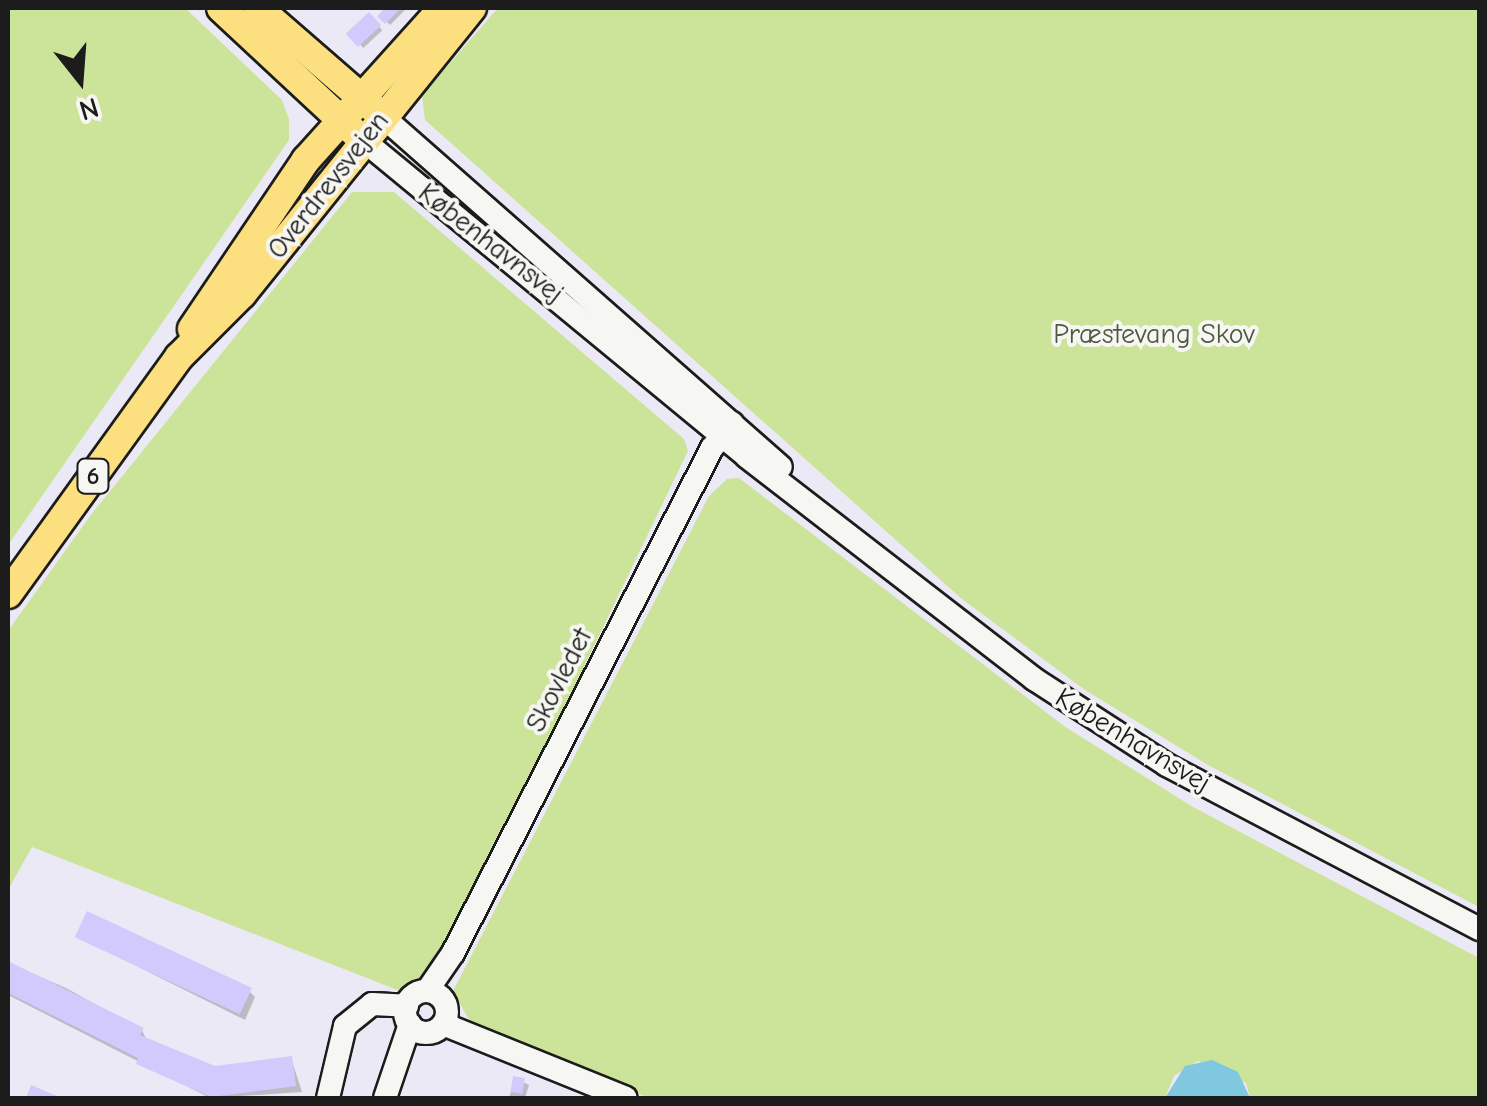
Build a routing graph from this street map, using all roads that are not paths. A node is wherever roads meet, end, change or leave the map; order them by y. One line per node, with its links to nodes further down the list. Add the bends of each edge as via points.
1 (220, 8): 7 (main road, Københavnsvej)
2 (258, 8): 5 (main road, Københavnsvej)
3 (443, 8): 5 (main road, Overdrevsvejen / 6)
4 (472, 8): 6 (main road, Overdrevsvejen)
5 (361, 98): 6 (main road, Københavnsvej); 7 (main road, Overdrevsvejen / 6)
6 (382, 116): 8 (main road, Overdrevsvejen); 10 (street, Københavnsvej)
7 (340, 120): 8 (main road, Københavnsvej); 9 (main road, Overdrevsvejen / 6, via 271,210)
8 (362, 140): 9 (main road, Overdrevsvejen, via 242,294); 10 (street, Københavnsvej)
9 (179, 358): 11 (main road, Overdrevsvejen / 6)
10 (726, 429): 12 (street, Københavnsvej, via 814,509 1091,718); 13 (street, Skovledet)
11 (8, 594)
12 (1480, 929)
13 (433, 993): 14 (street, Skovledet); 14 (street, via 447,1009)
14 (421, 1021): 15 (street); 16 (street, via 372,1004 345,1026); 17 (street)
15 (385, 1097)
16 (328, 1098)
17 (626, 1098)

